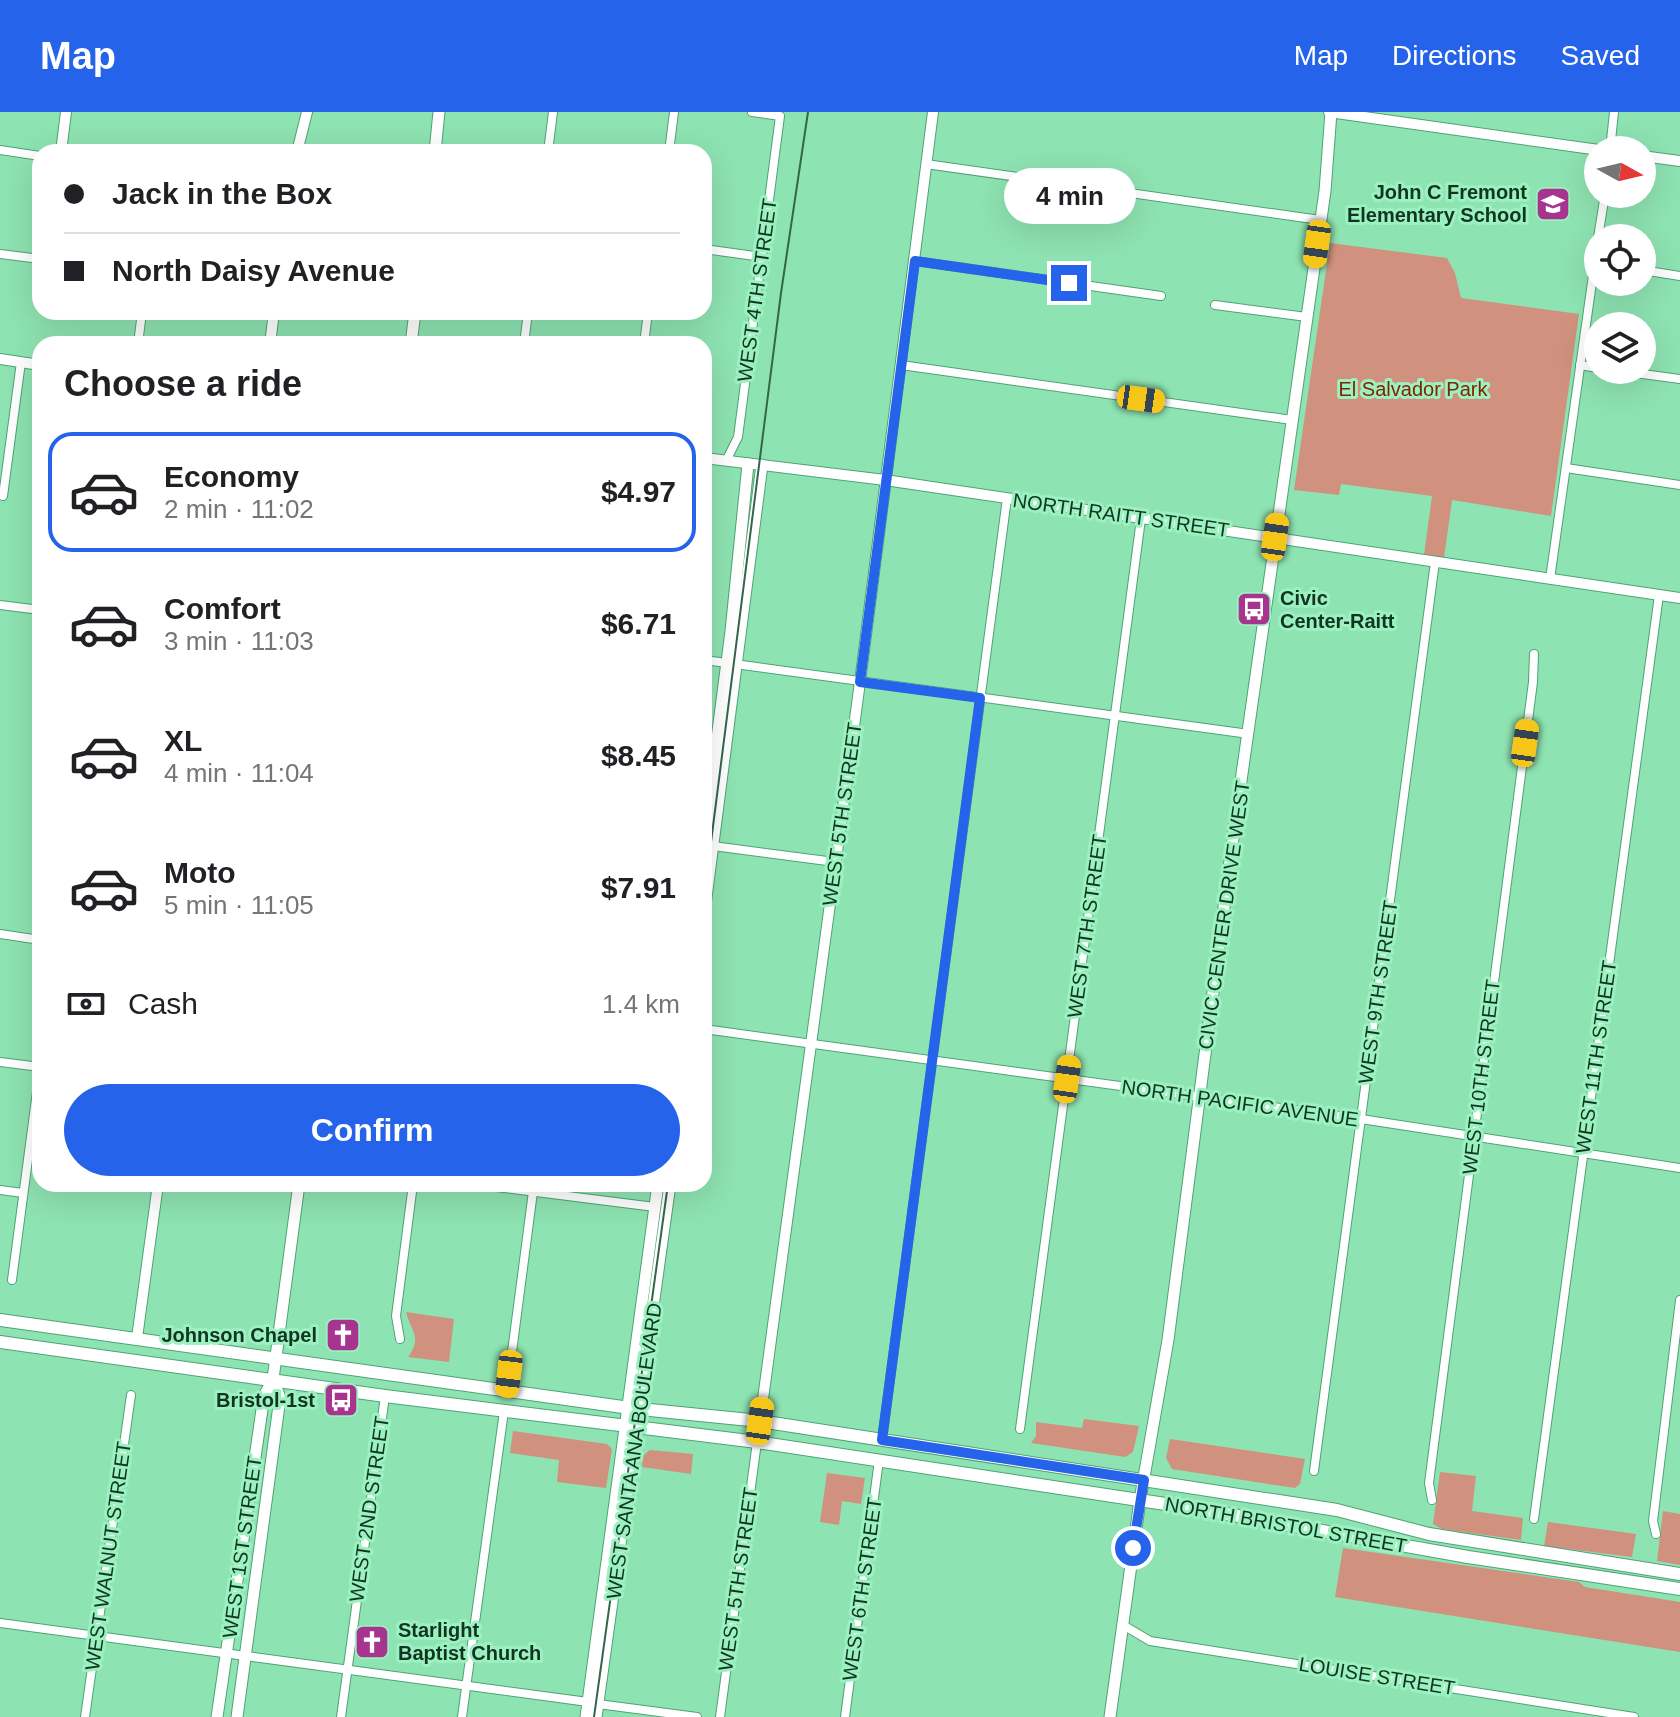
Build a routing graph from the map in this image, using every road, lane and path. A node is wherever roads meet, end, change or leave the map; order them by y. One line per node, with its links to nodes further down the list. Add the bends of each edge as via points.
1 (66, 112): 12 (street)
2 (307, 112): 13 (street)
3 (439, 112): 14 (main road)
4 (553, 112): 15 (street)
5 (674, 112): 16 (street)
6 (752, 112): 26 (street, WEST 4TH STREET, via 780,116)
7 (933, 112): 22 (street, WEST 5TH STREET)
8 (1331, 112): 10 (street); 23 (main road, CIVIC CENTER DRIVE WEST)
9 (1614, 112): 11 (street)
10 (1411, 118): 17 (street)
11 (1611, 136)
12 (62, 144)
13 (299, 144)
14 (436, 144)
15 (549, 144)
16 (670, 144)
17 (1584, 147)
18 (0, 150): 19 (street)
19 (32, 155)
20 (1656, 158): 21 (street)
21 (1680, 161)
22 (926, 164): 23 (street); 28 (street, WEST 5TH STREET)
23 (1320, 220): 34 (main road, CIVIC CENTER DRIVE WEST)
24 (712, 250): 26 (street)
25 (0, 254): 27 (street)
26 (762, 257): 45 (street, WEST 4TH STREET, via 738,437)
27 (32, 258)
28 (915, 261): 31 (street); 38 (street, WEST 5TH STREET)
29 (1656, 272): 30 (street)
30 (1680, 276)
31 (1161, 296)
32 (1591, 296): 39 (street)
33 (1215, 305): 34 (street)
34 (1307, 317): 43 (main road, CIVIC CENTER DRIVE WEST)
35 (0, 359): 36 (street)
36 (21, 362): 37 (street); 51 (street)
37 (32, 364)
38 (901, 365): 43 (street); 49 (street, WEST 5TH STREET)
39 (1580, 365): 40 (street); 48 (street)
40 (1584, 366)
41 (1656, 376): 42 (street)
42 (1680, 379)
43 (1292, 420): 54 (main road, CIVIC CENTER DRIVE WEST)
44 (712, 459): 45 (street, NORTH RAITT STREET)
45 (726, 461): 46 (street, NORTH RAITT STREET)
46 (748, 464): 47 (street, NORTH RAITT STREET); 63 (main road)
47 (762, 465): 49 (street, NORTH RAITT STREET); 63 (main road)
48 (1566, 468): 50 (street); 56 (street)
49 (885, 480): 52 (street, NORTH RAITT STREET); 64 (street, WEST 5TH STREET)
50 (1680, 485)
51 (3, 496)
52 (1007, 498): 53 (street, NORTH RAITT STREET); 65 (street)
53 (1141, 519): 54 (street, NORTH RAITT STREET); 66 (street, WEST 7TH STREET)
54 (1275, 537): 55 (street, NORTH RAITT STREET); 67 (main road, CIVIC CENTER DRIVE WEST)
55 (1435, 562): 56 (street, NORTH RAITT STREET); 80 (street, WEST 9TH STREET)
56 (1550, 579): 57 (street, NORTH RAITT STREET)
57 (1659, 595): 58 (street, NORTH RAITT STREET); 83 (street, WEST 11TH STREET)
58 (1680, 598)
59 (0, 605): 60 (street)
60 (32, 609)
61 (1534, 654): 82 (street, WEST 10TH STREET)
62 (712, 661): 63 (street)
63 (731, 664): 64 (street); 68 (main road)
64 (860, 682): 65 (street); 70 (street, WEST 5TH STREET)
65 (980, 698): 66 (street); 75 (street)
66 (1115, 716): 67 (street); 78 (street, WEST 7TH STREET)
67 (1249, 734): 79 (main road, CIVIC CENTER DRIVE WEST)
68 (712, 811)
69 (712, 843): 70 (street)
70 (835, 862): 74 (street, WEST 5TH STREET)
71 (0, 934): 72 (street)
72 (32, 939)
73 (712, 1030): 74 (street, NORTH PACIFIC AVENUE)
74 (810, 1045): 75 (street, NORTH PACIFIC AVENUE); 108 (street, WEST 5TH STREET)
75 (932, 1061): 78 (street, NORTH PACIFIC AVENUE); 111 (street)
76 (0, 1062): 77 (street)
77 (32, 1067)
78 (1067, 1079): 79 (street, NORTH PACIFIC AVENUE); 110 (street, WEST 7TH STREET)
79 (1200, 1097): 80 (street, NORTH PACIFIC AVENUE); 115 (main road, CIVIC CENTER DRIVE WEST)
80 (1361, 1119): 82 (street, NORTH PACIFIC AVENUE); 114 (street, WEST 9TH STREET)
81 (32, 1127): 93 (street)
82 (1473, 1135): 83 (street, NORTH PACIFIC AVENUE); 117 (street, WEST 10TH STREET, via 1429,1483)
83 (1582, 1152): 84 (street, NORTH PACIFIC AVENUE); 118 (street, WEST 11TH STREET)
84 (1680, 1168)
85 (0, 1190): 93 (street)
86 (157, 1192): 98 (street)
87 (298, 1192): 101 (main road, WEST 1ST STREET)
88 (412, 1192): 99 (street, via 396,1316)
89 (532, 1192): 103 (street)
90 (559, 1192): 94 (street)
91 (657, 1192): 94 (main road, WEST SANTA ANA BOULEVARD)
92 (669, 1192): 106 (main road, WEST SANTA ANA BOULEVARD)
93 (23, 1193): 95 (street)
94 (655, 1207): 106 (main road, WEST SANTA ANA BOULEVARD)
95 (12, 1280)
96 (1680, 1300): 119 (street, via 1653,1521)
97 (0, 1320): 98 (main road, NORTH BRISTOL STREET)
98 (137, 1338): 101 (main road, NORTH BRISTOL STREET)
99 (400, 1339)
100 (0, 1342): 102 (main road, NORTH BRISTOL STREET)
101 (276, 1359): 102 (main road, WEST 1ST STREET); 103 (main road, NORTH BRISTOL STREET)
102 (273, 1379): 105 (main road, NORTH BRISTOL STREET); 125 (main road, WEST 1ST STREET, via 264,1396); 126 (main road, WEST 1ST STREET, via 280,1398)
103 (507, 1390): 106 (main road, NORTH BRISTOL STREET)
104 (131, 1395): 124 (street, WEST WALNUT STREET)
105 (385, 1396): 107 (main road, NORTH BRISTOL STREET); 127 (street, WEST 2ND STREET)
106 (634, 1408): 108 (main road, NORTH BRISTOL STREET); 109 (main road, WEST SANTA ANA BOULEVARD)
107 (504, 1411): 109 (main road, NORTH BRISTOL STREET); 128 (street)
108 (760, 1421): 111 (main road, NORTH BRISTOL STREET)
109 (631, 1427): 112 (main road, NORTH BRISTOL STREET); 129 (main road, WEST SANTA ANA BOULEVARD)
110 (1020, 1429)
111 (882, 1440): 115 (main road, NORTH BRISTOL STREET)
112 (757, 1442): 113 (main road, NORTH BRISTOL STREET); 138 (street, WEST 5TH STREET)
113 (879, 1460): 116 (main road, NORTH BRISTOL STREET); 139 (street, WEST 6TH STREET)
114 (1314, 1471)
115 (1144, 1480): 116 (main road, CIVIC CENTER DRIVE WEST); 120 (main road, NORTH BRISTOL STREET)
116 (1140, 1500): 121 (main road, NORTH BRISTOL STREET); 123 (main road, CIVIC CENTER DRIVE WEST)
117 (1432, 1500)
118 (1534, 1519)
119 (1656, 1534)
120 (1680, 1574)
121 (1680, 1589)
122 (0, 1623): 124 (street)
123 (1123, 1625): 140 (main road, CIVIC CENTER DRIVE WEST); 141 (street, LOUISE STREET, via 1150,1641)
124 (96, 1636): 125 (street); 130 (street, WEST WALNUT STREET)
125 (226, 1654): 126 (street); 131 (main road, WEST 1ST STREET)
126 (245, 1656): 127 (street); 132 (main road, WEST 1ST STREET)
127 (347, 1670): 128 (street); 133 (street, WEST 2ND STREET)
128 (467, 1685): 129 (street); 134 (street)
129 (593, 1703): 135 (main road, WEST SANTA ANA BOULEVARD); 136 (main road, WEST SANTA ANA BOULEVARD); 137 (street)
130 (85, 1717)
131 (217, 1717)
132 (237, 1717)
133 (341, 1717)
134 (462, 1717)
135 (586, 1717)
136 (596, 1717)
137 (697, 1717)
138 (720, 1717)
139 (845, 1717)
140 (1110, 1717)
141 (1634, 1717)

